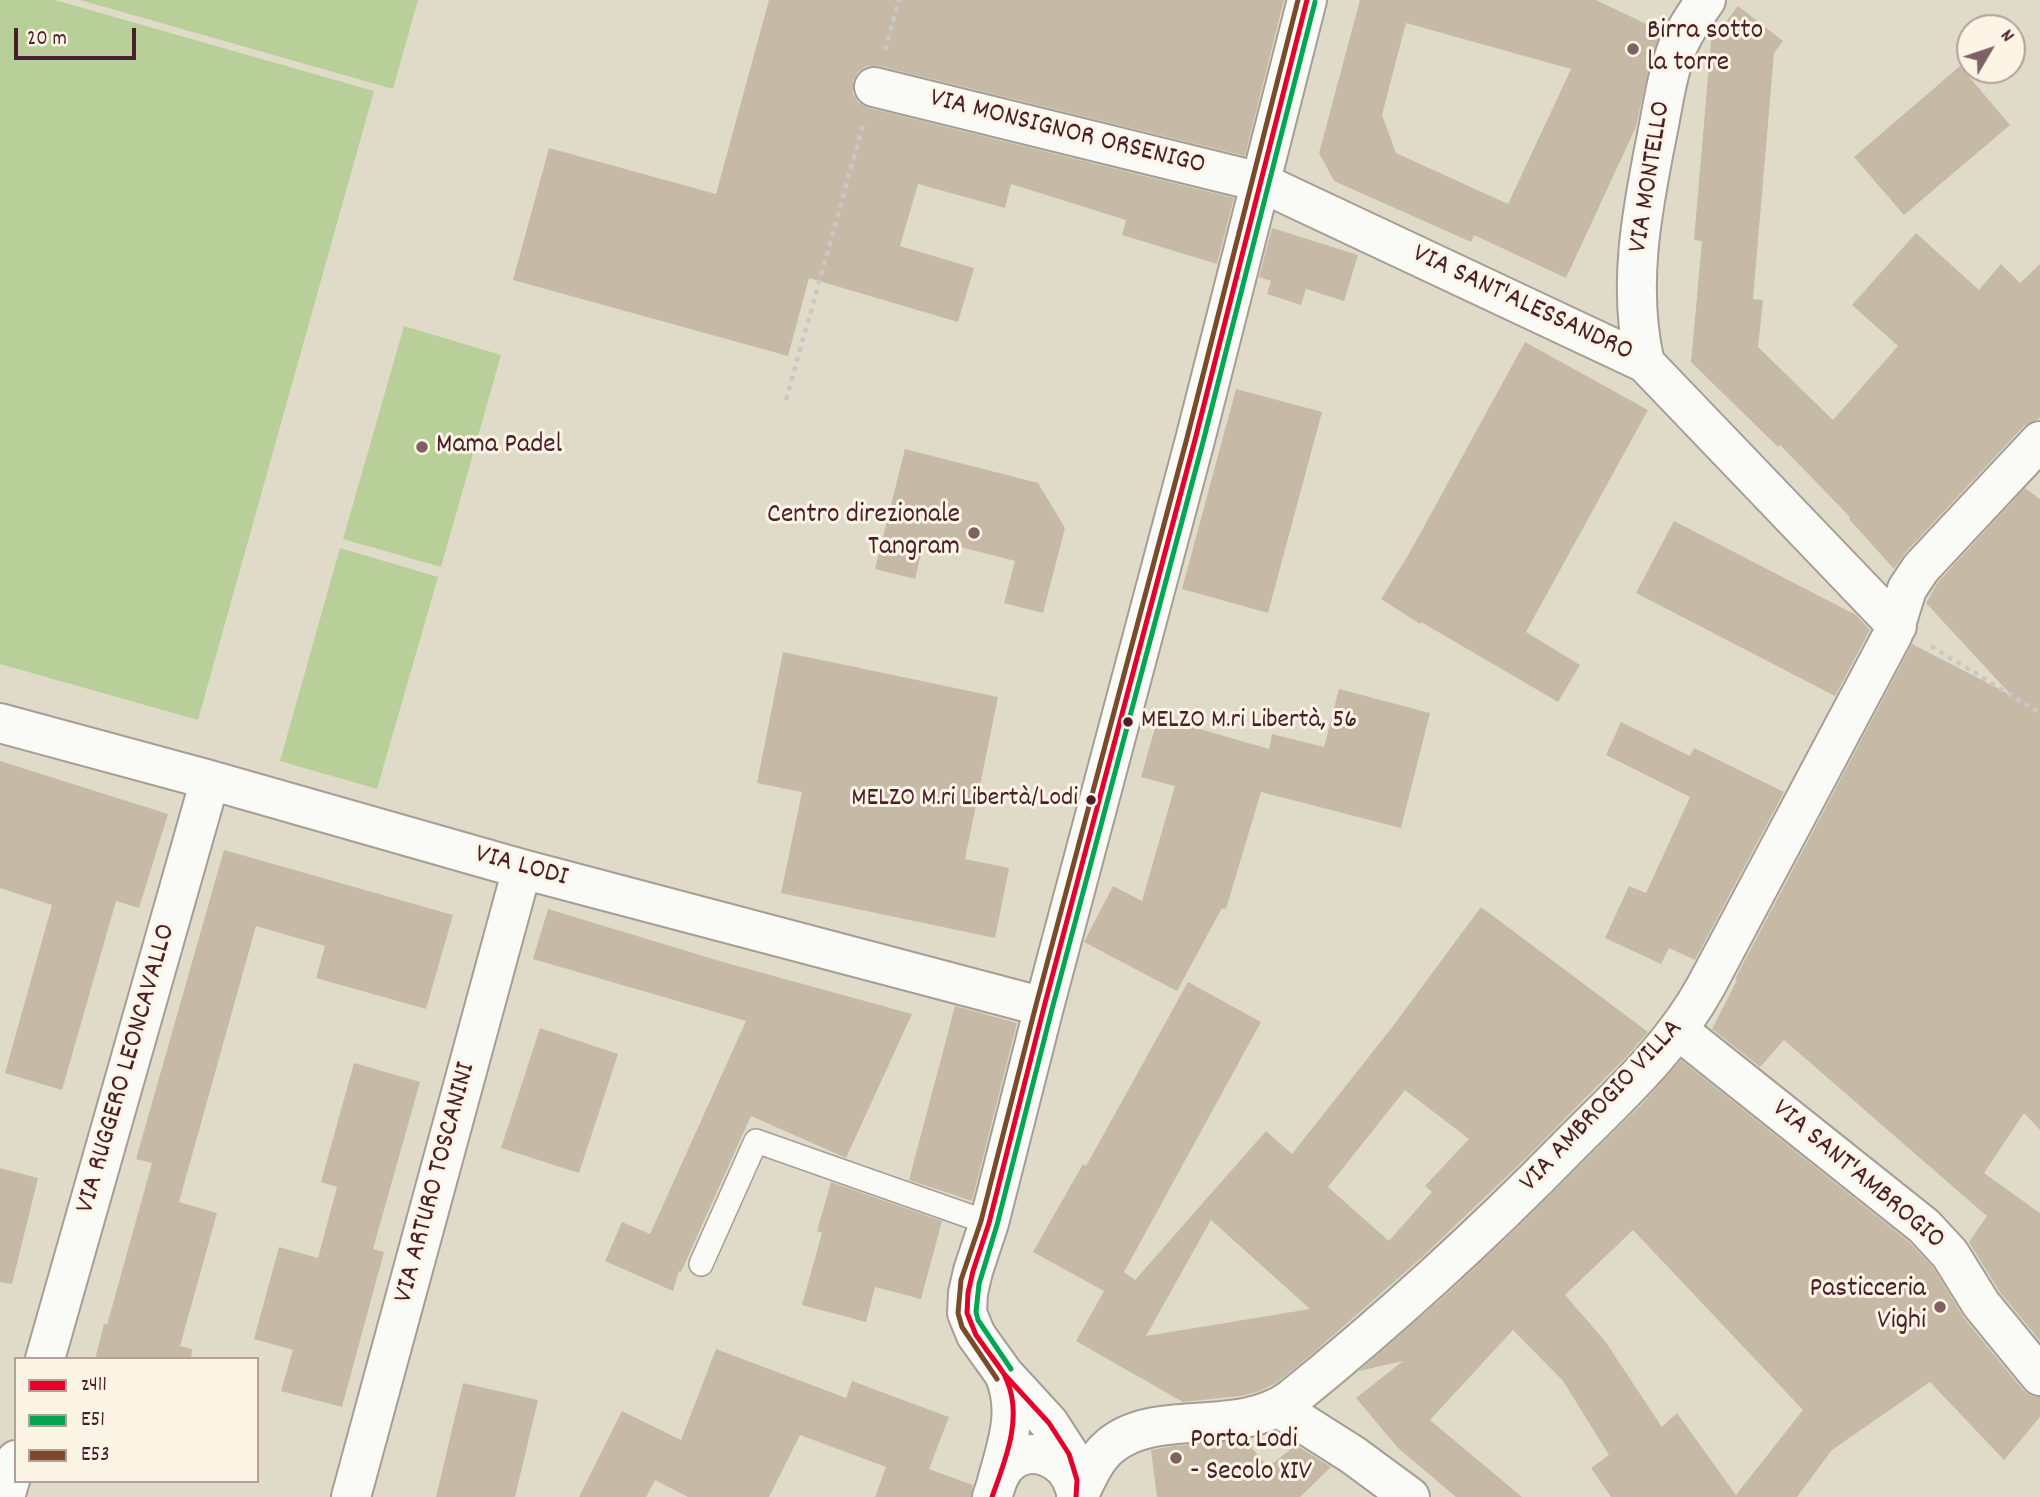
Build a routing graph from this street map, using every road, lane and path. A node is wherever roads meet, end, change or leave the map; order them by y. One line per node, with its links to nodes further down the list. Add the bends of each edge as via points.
1 (899, 0): 4 (path)
2 (1307, 0): 5 (street)
3 (1706, 0): 6 (street, VIA MONTELLO, via 1679,46 1668,79 1646,194 1636,293)
4 (874, 87): 5 (street, VIA MONSIGNOR ORSENIGO); 7 (path)
5 (1260, 182): 6 (street, VIA SANT'ALESSANDRO); 14 (street)
6 (1645, 363): 9 (street, VIA SANT'ALESSANDRO)
7 (786, 400)
8 (2040, 441): 9 (street, VIA AMBROGIO VILLA, via 1913,578)
9 (1897, 626): 10 (path); 15 (street, VIA AMBROGIO VILLA, via 1706,986)
10 (2040, 713)
11 (0, 723): 12 (street, VIA LODI)
12 (211, 780): 13 (street, VIA LODI); 18 (street, VIA RUGGERO LEONCAVALLO)
13 (522, 869): 14 (street, VIA LODI); 25 (street, VIA ARTURO TOSCANINI)
14 (1044, 1007): 16 (street)
15 (1678, 1030): 20 (street, VIA SANT'AMBROGIO, via 1924,1226); 21 (street, VIA AMBROGIO VILLA, via 1648,1067 1491,1225)
16 (989, 1223): 17 (lane, via 755,1141); 19 (street, via 970,1282 967,1313 976,1335)
17 (701, 1264)
18 (46, 1357)
19 (1004, 1374): 23 (street, via 1012,1398 1012,1425); 26 (street, via 1063,1443 1073,1463)
20 (2040, 1376)
21 (1279, 1408): 26 (street, VIA AMBROGIO VILLA, via 1249,1418 1133,1432 1102,1455); 27 (street)
22 (14, 1467): 24 (street)
23 (995, 1492): 26 (street, via 1012,1461 1042,1455 1065,1467)
24 (5, 1497)
25 (351, 1497)
26 (1076, 1497)
27 (1410, 1497)

